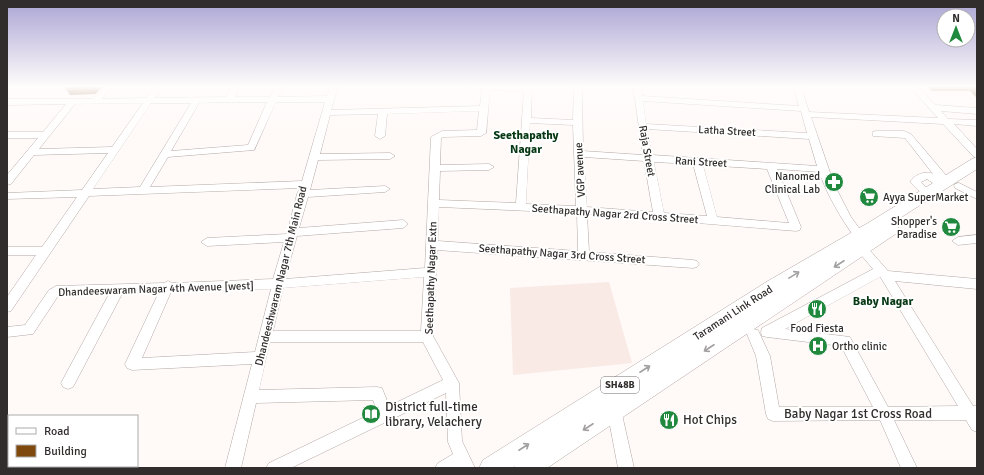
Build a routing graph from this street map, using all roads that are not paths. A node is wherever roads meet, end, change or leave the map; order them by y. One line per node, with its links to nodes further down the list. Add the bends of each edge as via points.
1 (67, 108): 24 (street)
2 (143, 108): 29 (street)
3 (192, 108): 31 (street)
4 (269, 108): 31 (street, via 250,149)
5 (327, 108): 18 (street, Dhandeeshwaram Nagar 7th Main Road)
6 (478, 108): 15 (street)
7 (484, 108): 41 (street, Seethapathy Nagar Extn, via 481,133 436,136)
8 (526, 108): 19 (street)
9 (577, 108): 21 (street, VGP avenue)
10 (639, 108): 23 (street, Raja Street)
11 (760, 108): 17 (street)
12 (805, 108): 17 (street)
13 (935, 108): 20 (street)
14 (937, 108): 16 (street)
15 (383, 111): 18 (street); 27 (street)
16 (977, 111)
17 (806, 112): 20 (street); 28 (street)
18 (326, 113): 35 (street, Dhandeeshwaram Nagar 7th Main Road)
19 (525, 120): 21 (street); 54 (street)
20 (947, 122): 22 (street); 33 (street)
21 (577, 123): 32 (street, VGP avenue)
22 (977, 123)
23 (642, 126): 28 (street, Latha Street); 36 (street, Raja Street)
24 (46, 134): 26 (street); 30 (street)
25 (876, 134): 46 (street, via 906,134)
26 (7, 135)
27 (380, 136)
28 (812, 136): 42 (street)
29 (114, 150): 30 (street); 50 (street)
30 (32, 152): 43 (street)
31 (164, 154): 49 (street)
32 (580, 154): 36 (street, Rani Street); 55 (street, VGP avenue)
33 (977, 155)
34 (390, 156): 35 (street)
35 (313, 157): 47 (street, Dhandeeshwaram Nagar 7th Main Road)
36 (648, 159): 37 (street, Rani Street); 56 (street, Raja Street)
37 (697, 162): 39 (street, Rani Street); 57 (street)
38 (977, 162): 46 (main road, Taramani Link Road / SH48B)
39 (770, 166): 42 (street, Rani Street); 57 (street, Seethapathy Nagar 2rd Cross Street, via 796,227)
40 (489, 167): 41 (street)
41 (435, 168): 53 (street, Seethapathy Nagar Extn)
42 (822, 169): 63 (street)
43 (12, 171): 45 (street)
44 (977, 174): 46 (main road, Taramani Link Road / SH48B)
45 (7, 182)
46 (939, 182): 52 (street); 63 (main road, Taramani Link Road / SH48B); 63 (main road, Taramani Link Road / SH48B)
47 (303, 189): 48 (street); 49 (street); 59 (street, Dhandeeshwaram Nagar 7th Main Road)
48 (385, 189)
49 (143, 190): 50 (street)
50 (85, 193): 51 (street); 66 (street)
51 (7, 196)
52 (977, 196)
53 (434, 203): 54 (street, Seethapathy Nagar 2rd Cross Street); 64 (street, Seethapathy Nagar Extn)
54 (521, 208): 55 (street, Seethapathy Nagar 2rd Cross Street)
55 (582, 210): 56 (street, Seethapathy Nagar 2rd Cross Street); 67 (street, VGP avenue)
56 (659, 216): 57 (street, Seethapathy Nagar 2rd Cross Street)
57 (712, 220)
58 (403, 224): 59 (street)
59 (291, 235): 62 (street); 71 (street, Dhandeeshwaram Nagar 7th Main Road)
60 (977, 239): 61 (street)
61 (958, 241)
62 (207, 242)
63 (860, 242): 70 (street); 76 (main road, Taramani Link Road / SH48B)
64 (431, 245): 67 (street, Seethapathy Nagar 3rd Cross Street); 69 (street, Seethapathy Nagar Extn)
65 (7, 251): 66 (street)
66 (44, 251): 75 (street)
67 (584, 255): 68 (street, Seethapathy Nagar 3rd Cross Street)
68 (693, 264)
69 (430, 272): 71 (street, Dhandeeswaram Nagar 4th Avenue [west]); 78 (street, Seethapathy Nagar Extn)
70 (883, 273): 72 (street); 76 (street); 86 (street)
71 (278, 284): 73 (street, Dhandeeswaram Nagar 4th Avenue [west]); 79 (street, Dhandeeshwaram Nagar 7th Main Road)
72 (977, 284)
73 (168, 286): 74 (street, Dhandeeswaram Nagar 4th Avenue [west]); 80 (street, via 132,364)
74 (118, 289): 77 (street, Dhandeeswaram Nagar 4th Avenue [west], via 56,291 52,293 29,330); 81 (street)
75 (7, 307)
76 (755, 322): 84 (main road, Taramani Link Road / SH48B, one-way to 84); 87 (street, via 845,341); 87 (street, Baby Nagar 1st Cross Road, via 773,414); 93 (main road, Taramani Link Road / SH48B, one-way to 76)
77 (7, 332)
78 (427, 336): 79 (street); 82 (street, Seethapathy Nagar Extn)
79 (265, 337): 80 (street, Dhandeeshwaram Nagar 7th Main Road)
80 (260, 358): 83 (street, Dhandeeshwaram Nagar 7th Main Road)
81 (68, 383)
82 (452, 383): 85 (street); 89 (street, Seethapathy Nagar Extn, via 455,442)
83 (251, 397): 85 (street, via 377,393); 90 (street, Dhandeeshwaram Nagar 7th Main Road)
84 (614, 410): 94 (main road, Taramani Link Road / SH48B, one-way to 94); 95 (street)
85 (385, 413): 91 (street)
86 (973, 413): 87 (street, Baby Nagar 1st Cross Road); 88 (street)
87 (884, 414): 96 (street)
88 (977, 425)
89 (464, 463): 92 (street)
90 (233, 468)
91 (274, 468)
92 (443, 468)
93 (492, 468)
94 (526, 468)
95 (626, 468)
96 (909, 468)

